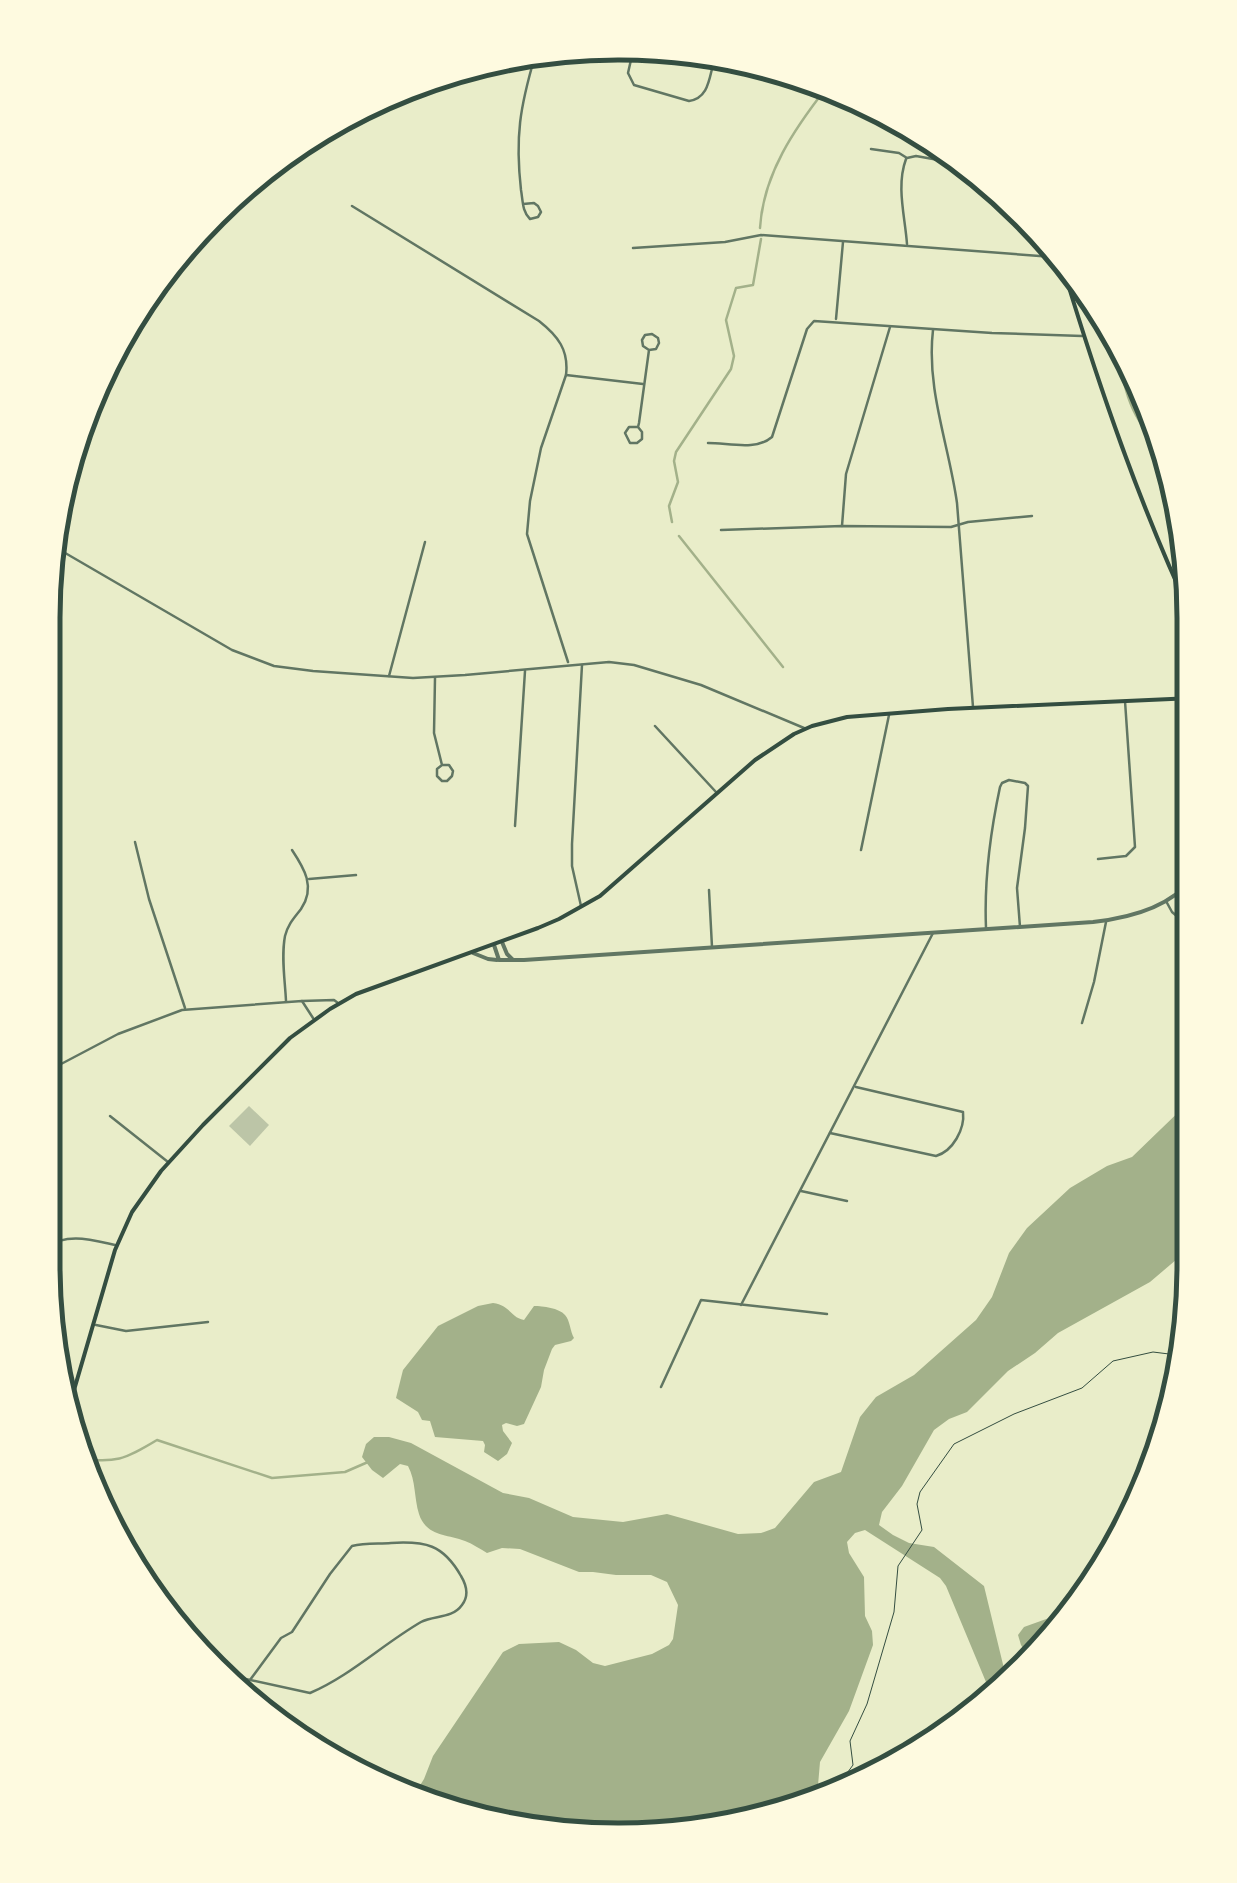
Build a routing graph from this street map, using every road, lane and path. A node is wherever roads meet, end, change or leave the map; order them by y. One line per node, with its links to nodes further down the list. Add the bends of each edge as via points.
1 (631, 60): 3 (street, via 634,85 688,101 704,93)
2 (532, 67): 7 (street, via 518,128)
3 (712, 68)
4 (871, 149): 5 (street)
5 (907, 158): 6 (street); 10 (street, via 900,195)
6 (937, 160)
7 (523, 204)
8 (352, 206): 19 (street, via 553,332 566,352)
9 (843, 240): 10 (street); 11 (street, via 761,235); 14 (street)
10 (907, 245): 12 (street)
11 (632, 248)
12 (1043, 256)
13 (1069, 289): 17 (main road)
14 (836, 322): 15 (street); 22 (street, via 811,323 772,437 763,444)
15 (890, 326): 16 (street); 25 (street, via 846,474)
16 (933, 329): 17 (street); 24 (street, via 932,378)
17 (1083, 336): 29 (main road)
18 (649, 350): 20 (street)
19 (566, 374): 20 (street); 31 (street, via 542,448 527,534)
20 (644, 384): 21 (street)
21 (638, 427)
22 (708, 443)
23 (1032, 516): 24 (street)
24 (959, 524): 25 (street); 37 (street)
25 (842, 526): 26 (street)
26 (722, 530)
27 (425, 542): 33 (street)
28 (64, 552): 33 (street, via 258,660)
29 (1176, 582)
30 (582, 664): 31 (street); 40 (street, via 610,662 676,677); 53 (street, via 572,844)
31 (569, 665): 32 (street)
32 (525, 670): 34 (street); 43 (street)
33 (389, 676): 34 (street)
34 (434, 677): 41 (street, via 434,733)
35 (1177, 698): 36 (main road)
36 (1125, 700): 37 (main road); 47 (street, via 1135,847 1126,856)
37 (973, 707): 38 (main road)
38 (888, 714): 40 (main road); 46 (street)
39 (656, 726): 42 (street)
40 (806, 729): 42 (main road)
41 (442, 765)
42 (716, 793): 53 (main road)
43 (515, 826)
44 (135, 842): 68 (street)
45 (292, 850): 49 (street)
46 (860, 850)
47 (1098, 859)
48 (356, 875): 49 (street)
49 (308, 879): 66 (street, via 306,899 284,940)
50 (709, 890): 61 (street)
51 (1177, 893): 52 (street)
52 (1166, 901): 54 (street); 55 (street)
53 (581, 907): 59 (main road)
54 (1177, 916)
55 (1106, 920): 56 (street); 70 (street)
56 (1020, 927): 57 (street); 57 (street, via 1017,888 1028,786 1014,781 1002,783 985,884)
57 (986, 929): 58 (street)
58 (933, 932): 61 (street); 72 (street)
59 (502, 942): 60 (main road); 64 (street)
60 (494, 945): 62 (main road); 63 (street)
61 (712, 947): 64 (street)
62 (473, 953): 63 (street); 67 (main road)
63 (499, 960): 64 (street)
64 (513, 960)
65 (302, 1001): 66 (street); 67 (street); 69 (street)
66 (286, 1002): 68 (street)
67 (340, 1004): 69 (main road)
68 (185, 1010): 71 (street, via 139,1024)
69 (314, 1020): 75 (main road)
70 (1082, 1023)
71 (60, 1065)
72 (854, 1087): 74 (street); 74 (street, via 964,1112 964,1124 941,1155)
73 (110, 1116): 75 (street)
74 (830, 1133): 76 (street)
75 (169, 1162): 79 (main road, via 132,1212)
76 (800, 1190): 77 (street); 80 (street)
77 (847, 1201)
78 (60, 1241): 79 (street)
79 (117, 1246): 83 (main road)
80 (741, 1305): 81 (street); 85 (street, via 702,1300)
81 (827, 1314)
82 (208, 1322): 83 (street, via 126,1330)
83 (95, 1324): 86 (main road)
84 (1169, 1354): 89 (path, via 1113,1361 1076,1390 954,1444 937,1464 920,1492 922,1530 897,1572 891,1622 850,1741 854,1765)
85 (660, 1387)
86 (75, 1389)
87 (245, 1679): 88 (street)
88 (250, 1680): 88 (street, via 352,1546 422,1542 437,1548 465,1582 464,1604 452,1614 424,1620 310,1694)
89 (847, 1773)

